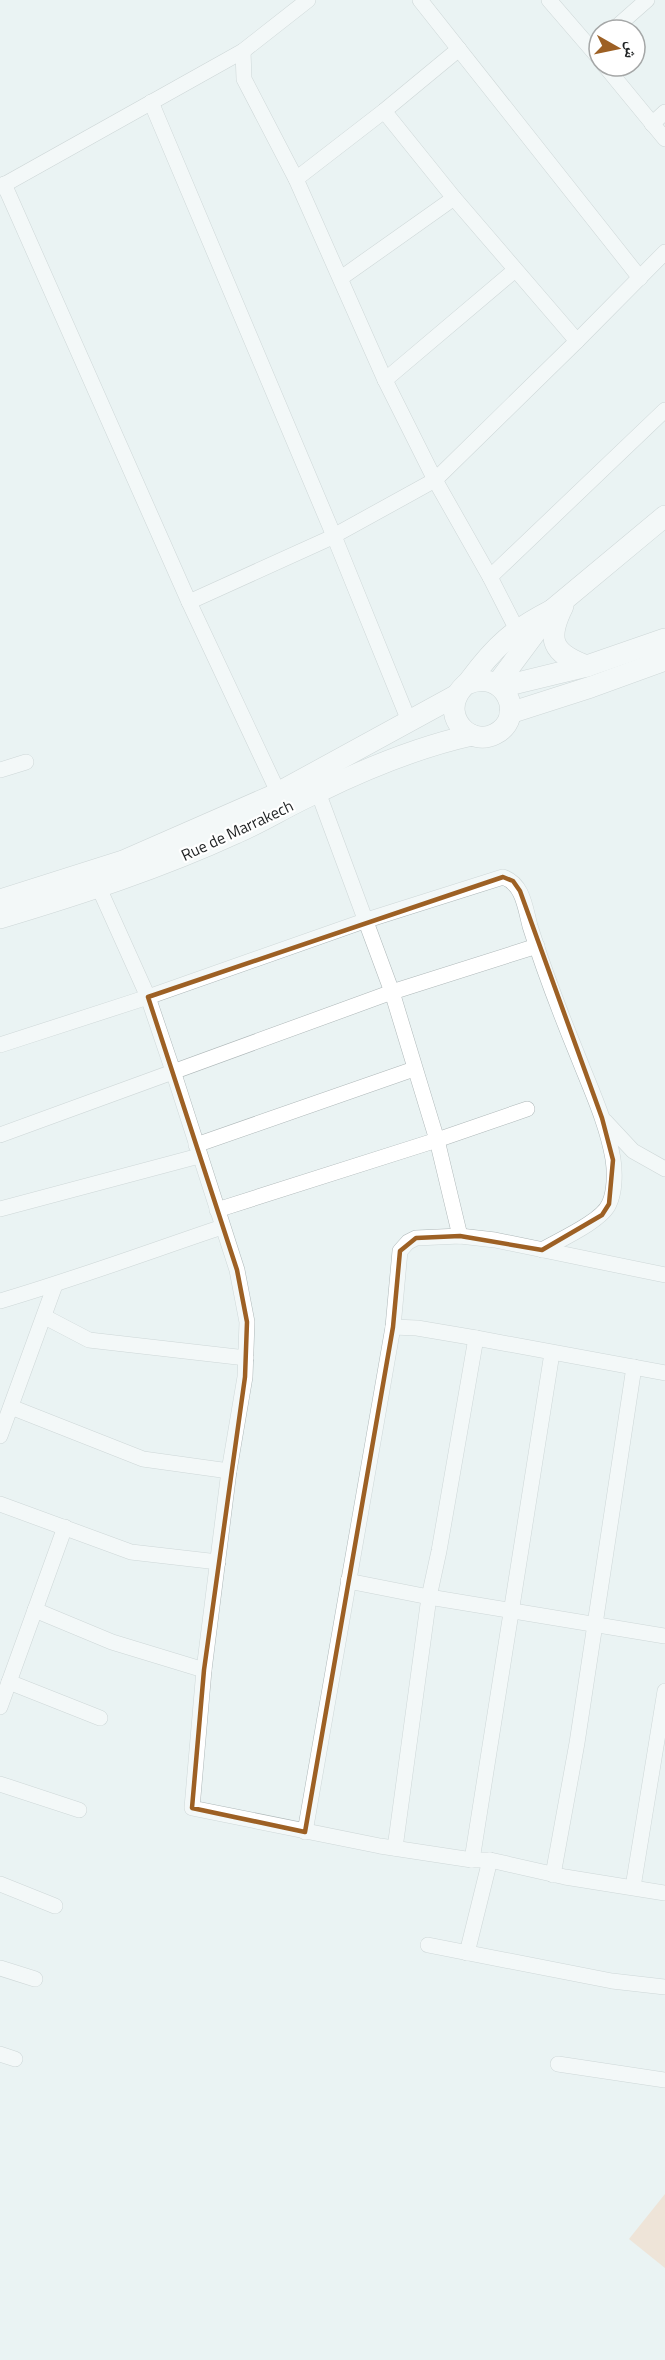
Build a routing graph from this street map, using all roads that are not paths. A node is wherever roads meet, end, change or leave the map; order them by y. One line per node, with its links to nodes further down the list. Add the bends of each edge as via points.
1 (308, 0): 8 (street)
2 (420, 0): 7 (street)
3 (549, 0): 6 (street)
4 (647, 0): 5 (street)
5 (627, 18)
6 (587, 40)
7 (459, 50): 11 (street); 21 (street)
8 (243, 51): 10 (street); 15 (street, via 244,79)
9 (615, 78): 13 (street)
10 (151, 102): 16 (street); 27 (street)
11 (384, 111): 15 (street); 17 (street)
12 (665, 112): 13 (street)
13 (652, 124): 14 (street)
14 (665, 140)
15 (296, 179): 20 (street)
16 (2, 185): 29 (street)
17 (454, 198): 19 (street); 20 (street)
18 (665, 252): 21 (street)
19 (515, 270): 22 (street); 23 (street)
20 (341, 278): 23 (street)
21 (640, 278): 22 (street)
22 (577, 341): 25 (street)
23 (385, 380): 25 (street)
24 (665, 410): 28 (street)
25 (435, 480): 27 (street); 28 (street)
26 (665, 516): 30 (main road, Rue de Marrakech)
27 (334, 536): 29 (street); 38 (street)
28 (490, 577): 31 (street)
29 (189, 602): 42 (street)
30 (560, 603): 31 (main road, Rue de Marrakech); 34 (main road, via 554,624 558,648 568,658); 35 (main road, Rue de Marrakech)
31 (516, 630): 36 (main road, Rue de Marrakech, via 496,646)
32 (665, 639): 34 (main road)
33 (665, 660): 37 (main road)
34 (587, 666): 35 (main road)
35 (499, 685): 36 (main road, via 482,680); 37 (main road, via 509,699)
36 (462, 689): 38 (main road, Rue de Marrakech); 39 (main road, via 453,711 465,732)
37 (510, 713): 39 (main road, via 496,733 488,737)
38 (409, 721): 42 (main road, Rue de Marrakech)
39 (472, 735): 43 (main road, Rue de Marrakech, via 404,754)
40 (26, 762): 41 (street)
41 (0, 770)
42 (278, 792): 45 (main road, Rue de Marrakech, via 123,861)
43 (318, 792): 44 (main road, Rue de Marrakech, via 237,833); 47 (street)
44 (99, 888): 46 (main road, Rue de Marrakech); 50 (street)
45 (0, 900)
46 (0, 918)
47 (367, 920): 48 (street, via 503,878 513,881 520,891); 49 (street); 50 (street)
48 (537, 946): 49 (street); 55 (street)
49 (393, 992): 52 (street); 53 (street)
50 (148, 997): 51 (street); 53 (street)
51 (0, 1045)
52 (414, 1069): 57 (street); 58 (street)
53 (174, 1074): 56 (street); 58 (street)
54 (526, 1109): 57 (street)
55 (602, 1118): 59 (street, via 633,1151); 64 (street, via 613,1160 614,1186 609,1204 602,1215)
56 (0, 1135)
57 (437, 1140): 61 (street); 63 (street)
58 (198, 1150): 60 (street); 61 (street)
59 (665, 1169)
60 (0, 1209)
61 (217, 1210): 62 (street)
62 (222, 1227): 66 (street); 72 (street, via 243,1294)
63 (460, 1236): 64 (street); 69 (street, via 416,1238 400,1251)
64 (542, 1250): 65 (street)
65 (665, 1275)
66 (55, 1285): 67 (street); 68 (street)
67 (0, 1300)
68 (45, 1317): 72 (street, via 90,1340); 75 (street)
69 (393, 1327): 70 (street); 81 (street)
70 (476, 1338): 71 (street); 82 (street)
71 (552, 1353): 73 (street); 84 (street)
72 (246, 1358): 77 (street)
73 (634, 1367): 74 (street); 85 (street)
74 (665, 1373)
75 (11, 1407): 76 (street); 77 (street, via 143,1459)
76 (0, 1436)
77 (229, 1471): 80 (street)
78 (0, 1503): 79 (street)
79 (65, 1527): 80 (street, via 131,1552); 83 (street)
80 (218, 1562): 87 (street)
81 (348, 1581): 82 (street); 94 (street)
82 (429, 1597): 84 (street); 95 (street)
83 (35, 1610): 87 (street, via 112,1642); 88 (street)
84 (511, 1610): 85 (street); 96 (street)
85 (595, 1624): 86 (street); 98 (street)
86 (665, 1636)
87 (204, 1670): 94 (street, via 192,1808)
88 (9, 1682): 90 (street); 91 (street)
89 (665, 1690): 100 (street)
90 (0, 1707)
91 (100, 1718)
92 (0, 1784): 93 (street)
93 (79, 1810)
94 (305, 1832): 95 (street)
95 (395, 1848): 96 (street)
96 (472, 1860): 97 (street)
97 (490, 1860): 98 (street); 104 (street)
98 (553, 1875): 100 (street)
99 (0, 1884): 102 (street)
100 (633, 1887): 101 (street)
101 (665, 1893)
102 (55, 1906)
103 (428, 1945): 104 (street)
104 (467, 1953): 107 (street)
105 (0, 1968): 106 (street)
106 (34, 1979)
107 (665, 1988)
108 (558, 2064): 109 (street)
109 (665, 2080)

